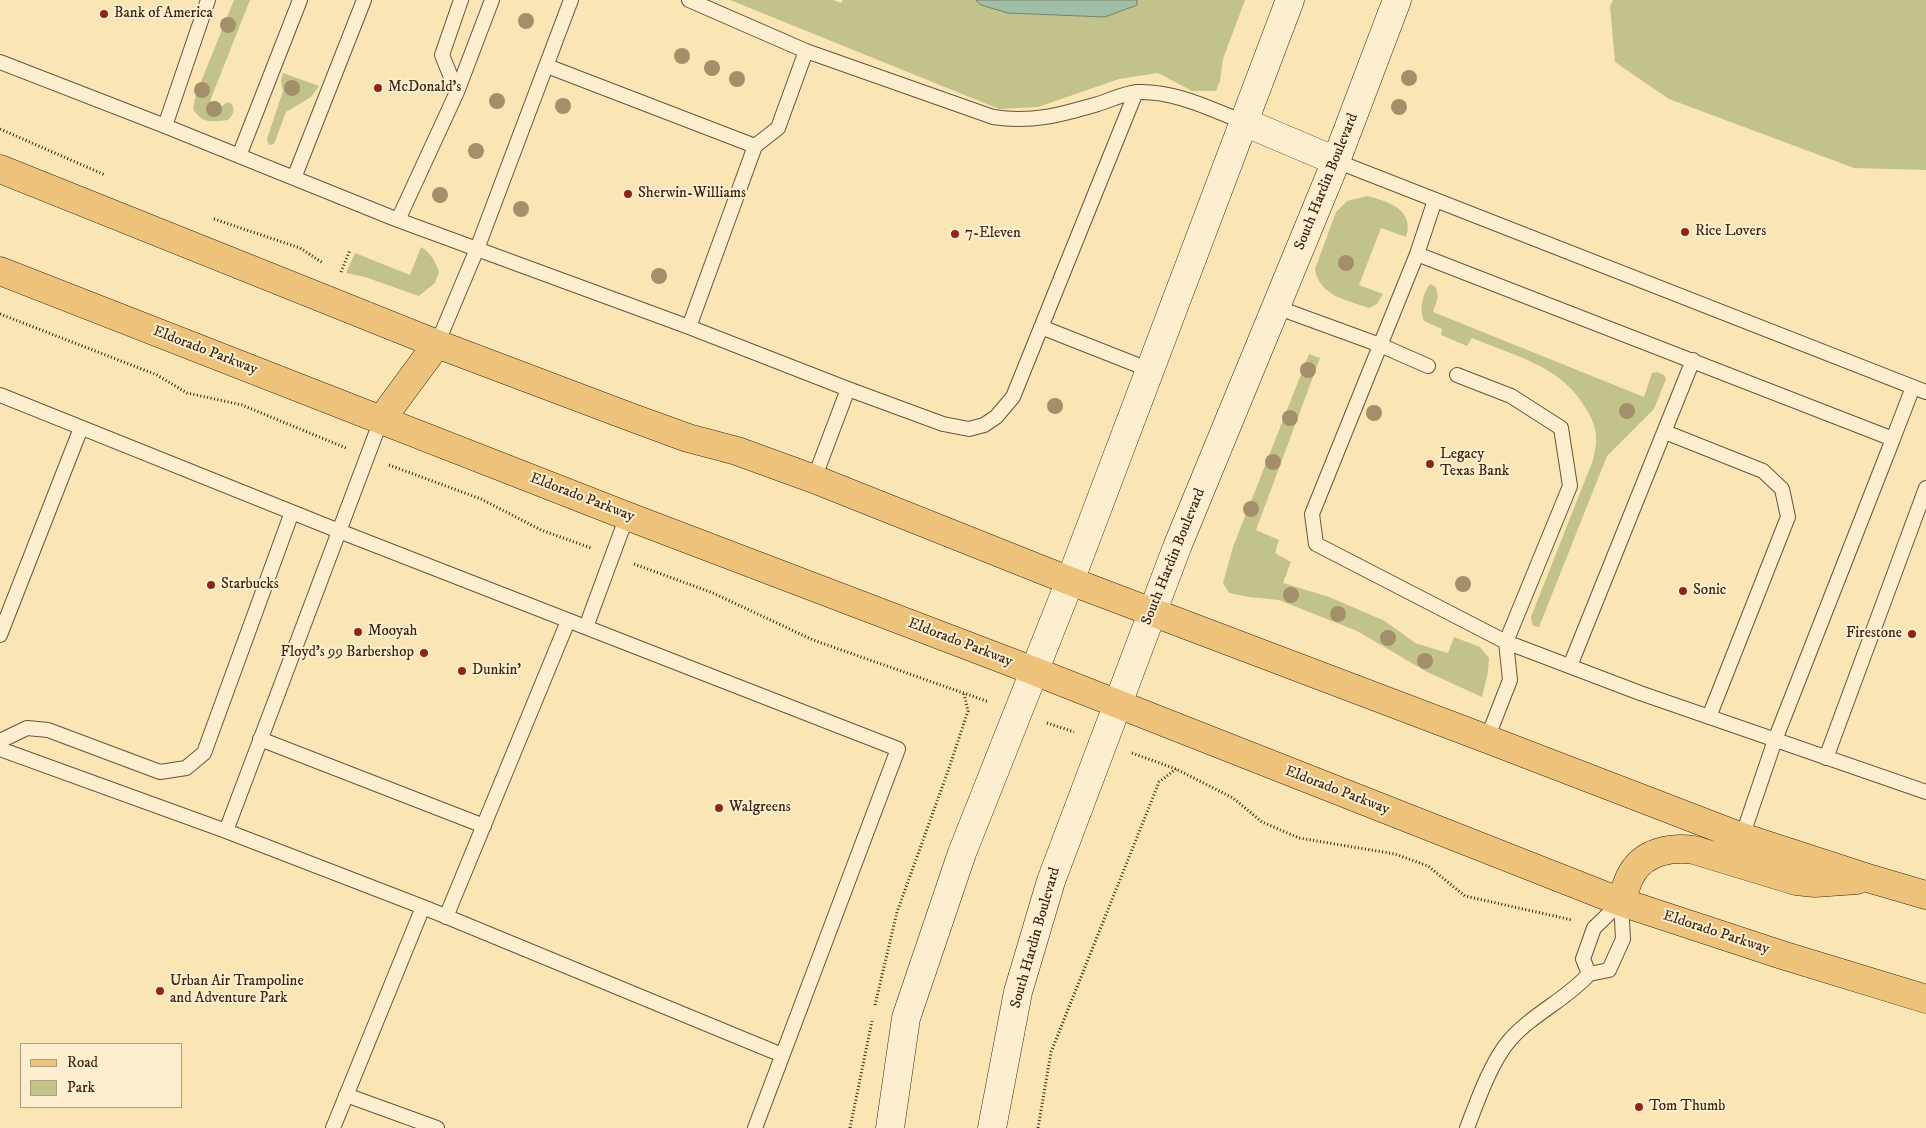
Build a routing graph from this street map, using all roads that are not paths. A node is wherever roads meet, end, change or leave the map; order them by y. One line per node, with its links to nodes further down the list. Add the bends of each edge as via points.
1 (208, 0): 16 (lane)
2 (300, 0): 18 (lane)
3 (364, 0): 21 (lane)
4 (461, 0): 13 (lane, via 442,55)
5 (492, 0): 13 (lane)
6 (571, 0): 12 (lane)
7 (689, 0): 10 (lane)
8 (1290, 0): 15 (main road)
9 (1397, 0): 19 (main road, South Hardin Boulevard)
10 (806, 51): 14 (lane, via 1012,120 1059,116); 17 (lane, via 778,128)
11 (0, 62): 16 (lane)
12 (547, 66): 17 (lane); 24 (lane)
13 (457, 92): 23 (lane)
14 (1136, 92): 15 (lane, via 1168,94); 29 (lane)
15 (1244, 122): 19 (main road); 34 (main road)
16 (166, 126): 18 (lane)
17 (755, 146): 28 (lane)
18 (239, 156): 21 (lane)
19 (1336, 161): 22 (lane); 27 (main road, South Hardin Boulevard)
20 (0, 170): 30 (main road)
21 (294, 178): 23 (lane)
22 (1435, 200): 25 (lane); 37 (lane)
23 (398, 220): 24 (lane)
24 (477, 249): 28 (lane); 30 (lane)
25 (1417, 254): 31 (lane); 32 (lane)
26 (0, 271): 39 (main road, Eldorado Parkway)
27 (1276, 307): 31 (lane); 49 (main road, South Hardin Boulevard)
28 (689, 326): 36 (lane)
29 (1041, 327): 34 (lane); 36 (lane, via 1013,397 984,425 969,429 950,426)
30 (437, 344): 39 (main road); 43 (main road, via 688,438 737,451)
31 (1380, 345): 33 (lane); 53 (lane, via 1312,514 1316,544)
32 (1693, 360): 41 (lane); 42 (lane)
33 (1428, 366)
34 (1150, 370): 48 (main road)
35 (1457, 375): 53 (lane, via 1511,396 1561,428 1570,486)
36 (848, 389): 43 (lane)
37 (1919, 390): 42 (lane)
38 (0, 395): 40 (lane)
39 (381, 420): 46 (main road, Eldorado Parkway); 47 (lane)
40 (82, 428): 45 (lane); 52 (lane)
41 (1665, 432): 54 (lane); 57 (lane, via 1763,471 1782,489 1788,517)
42 (1893, 438): 60 (lane)
43 (814, 479): 48 (main road)
44 (1926, 488): 63 (lane)
45 (292, 512): 47 (lane); 61 (lane, via 204,753 186,768 160,772 48,730 27,728)
46 (627, 516): 51 (lane); 55 (main road, Eldorado Parkway)
47 (339, 531): 50 (lane); 59 (lane)
48 (1070, 581): 49 (main road); 55 (main road)
49 (1152, 612): 56 (main road, South Hardin Boulevard); 58 (main road)
50 (568, 620): 51 (lane); 65 (lane)
51 (586, 627): 75 (lane, via 898,750)
52 (0, 635)
53 (1506, 642): 54 (lane); 58 (lane, via 1510,680)
54 (1570, 666): 57 (lane)
55 (1034, 671): 56 (main road, Eldorado Parkway); 80 (main road, via 962,853 906,1018)
56 (1117, 705): 70 (main road, Eldorado Parkway); 81 (main road, South Hardin Boulevard, via 1051,881 1018,992)
57 (1709, 718): 60 (lane)
58 (1487, 738): 67 (main road)
59 (260, 739): 65 (lane); 66 (lane)
60 (1775, 740): 63 (lane); 67 (lane)
61 (0, 741)
62 (0, 749): 66 (lane)
63 (1826, 758): 64 (lane)
64 (1926, 792)
65 (484, 826): 72 (lane)
66 (226, 831): 71 (lane)
67 (1742, 837): 68 (main road)
68 (1871, 879): 69 (main road); 70 (main road, via 1815,883 1796,880 1677,848 1640,863 1632,873)
69 (1926, 895)
70 (1621, 902): 73 (lane, via 1594,928 1582,959); 73 (lane, via 1623,939 1609,970); 74 (main road, Eldorado Parkway)
71 (423, 907): 72 (lane); 76 (lane)
72 (446, 917): 75 (lane)
73 (1589, 974): 82 (lane, via 1509,1040)
74 (1926, 999)
75 (782, 1055): 79 (lane)
76 (346, 1095): 77 (lane); 78 (lane)
77 (333, 1128)
78 (437, 1128)
79 (755, 1128)
80 (890, 1128)
81 (992, 1128)
82 (1467, 1128)

